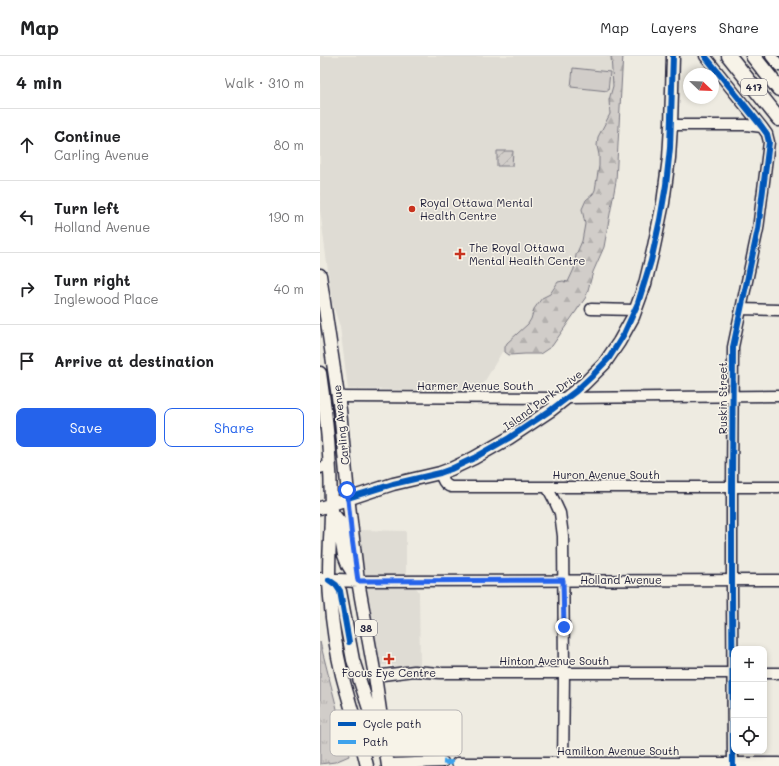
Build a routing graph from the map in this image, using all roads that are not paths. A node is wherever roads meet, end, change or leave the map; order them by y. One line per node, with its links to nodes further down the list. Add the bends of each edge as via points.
1 (673, 56): 9 (main road, Island Park Drive)
2 (705, 56): 10 (street, Ruskin Street)
3 (729, 56): 8 (highway, 417)
4 (753, 56): 7 (highway, 417)
5 (771, 56): 6 (street)
6 (779, 66)
7 (779, 90)
8 (779, 119)
9 (671, 125): 10 (street); 14 (main road, Island Park Drive, via 668,171 660,220 648,273)
10 (762, 127): 15 (street, Ruskin Street, via 769,142 758,229)
11 (320, 275): 12 (main road, Carling Avenue / 38)
12 (323, 309): 20 (main road, Carling Avenue / 38)
13 (591, 309): 14 (street)
14 (635, 310): 21 (main road, Island Park Drive, via 619,342 604,364)
15 (740, 310): 16 (street); 18 (street, Ruskin Street, via 733,347)
16 (779, 310)
17 (320, 379): 22 (main road, Carling Avenue, via 326,417)
18 (733, 396): 19 (street, Harmer Avenue South); 21 (street, Harmer Avenue South); 26 (street, Ruskin Street)
19 (779, 396)
20 (338, 397): 21 (street, Harmer Avenue South); 27 (main road, Carling Avenue / 38)
21 (566, 398): 23 (main road, Island Park Drive, via 484,453)
22 (325, 466): 28 (main road, Carling Avenue)
23 (440, 473): 24 (street, Huron Avenue South, via 448,486); 27 (main road, Island Park Drive, via 393,484 378,483)
24 (547, 487): 26 (street, Huron Avenue South); 30 (street, via 560,513)
25 (779, 487): 26 (street, Huron Avenue South)
26 (732, 488): 31 (street, Ruskin Street)
27 (348, 494): 28 (main road, Island Park Drive); 33 (main road, Carling Avenue / 38)
28 (326, 504): 29 (main road, Carling Avenue, via 329,569); 33 (main road, via 339,521 346,561)
29 (325, 580): 33 (main road, Holland Avenue); 41 (main road, Carling Avenue, via 342,675); 42 (main road, via 336,585 340,593 353,660)
30 (563, 580): 31 (street, Holland Avenue); 33 (street, Holland Avenue); 35 (street)
31 (732, 580): 32 (street, Holland Avenue); 34 (street, Ruskin Street)
32 (779, 580)
33 (358, 581): 39 (main road, Carling Avenue / 38)
34 (733, 646)
35 (564, 673): 36 (street, Hinton Avenue South); 39 (street, Hinton Avenue South, via 417,671); 48 (street)
36 (731, 673)
37 (767, 673): 38 (street)
38 (779, 673)
39 (375, 676): 43 (main road, Carling Avenue / 38)
40 (733, 682): 49 (street, Ruskin Street)
41 (352, 710)
42 (370, 710)
43 (380, 710)
44 (365, 756): 51 (main road, Carling Avenue)
45 (443, 762): 50 (street)
46 (457, 763): 48 (street, Hamilton Avenue South)
47 (779, 763): 49 (street, Hamilton Avenue South)
48 (563, 764): 49 (street, Hamilton Avenue South)
49 (733, 764)
50 (388, 765)
51 (367, 766)

